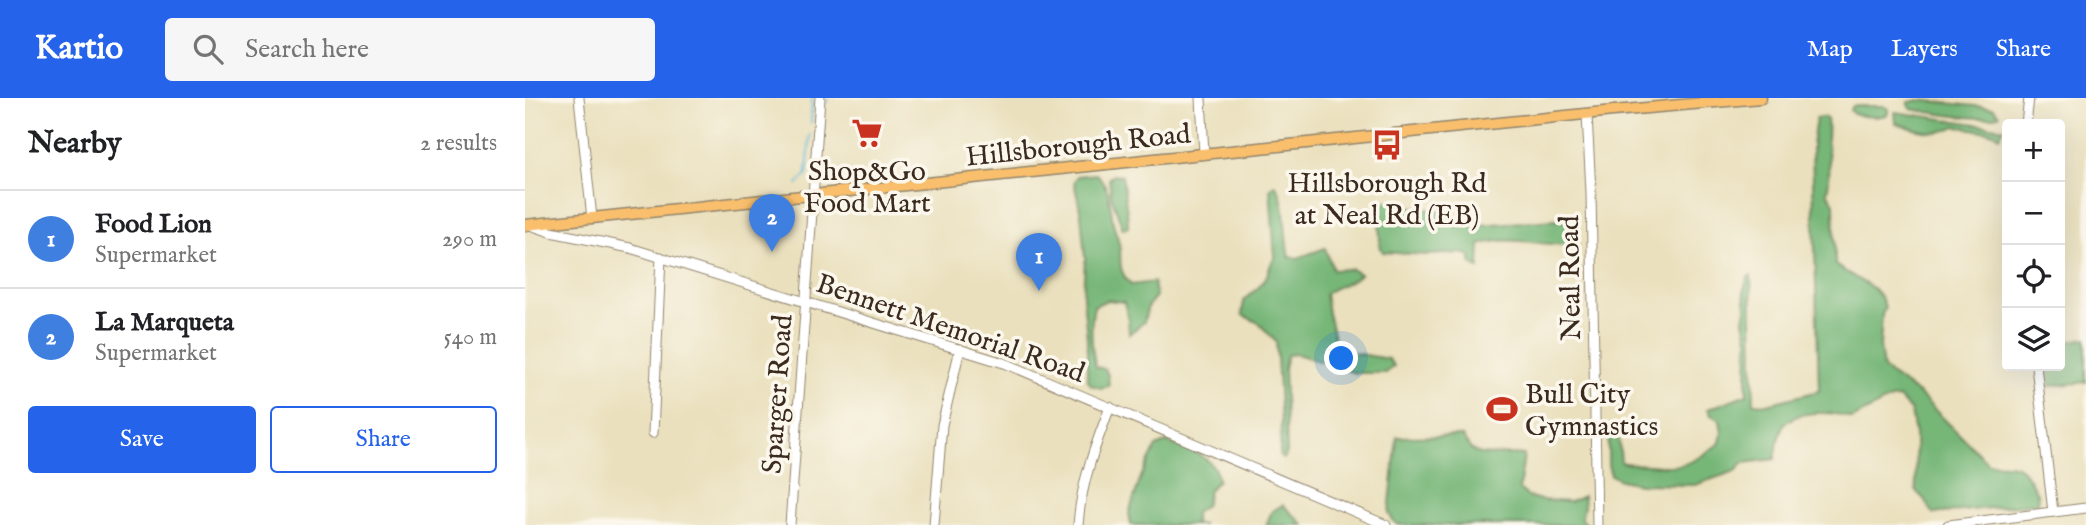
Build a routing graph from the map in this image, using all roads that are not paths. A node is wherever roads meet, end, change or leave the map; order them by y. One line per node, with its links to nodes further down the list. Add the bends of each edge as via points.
1 (579, 98): 10 (street)
2 (820, 98): 9 (street, Sparger Road)
3 (1201, 98): 8 (street)
4 (1761, 98): 6 (main road, Hillsborough Road)
5 (2029, 98): 7 (street)
6 (1587, 114): 8 (main road, Hillsborough Road); 24 (street, Neal Road)
7 (2027, 119)
8 (1204, 154): 9 (main road, Hillsborough Road)
9 (813, 195): 10 (main road, Hillsborough Road); 13 (street, Sparger Road)
10 (592, 218): 11 (main road, Hillsborough Road)
11 (527, 225): 12 (street, Bennett Memorial Road)
12 (661, 257): 13 (street, Bennett Memorial Road); 17 (street)
13 (806, 301): 14 (street, Bennett Memorial Road); 20 (street, Sparger Road)
14 (960, 349): 16 (street, Bennett Memorial Road); 21 (street, via 941,425)
15 (2037, 371): 19 (street)
16 (1110, 407): 22 (street, via 1090,459); 23 (street, Bennett Memorial Road)
17 (653, 433)
18 (2086, 508): 19 (street)
19 (2053, 512): 25 (street)
20 (790, 525)
21 (934, 525)
22 (1078, 525)
23 (1385, 525)
24 (1597, 525)
25 (1948, 525)

